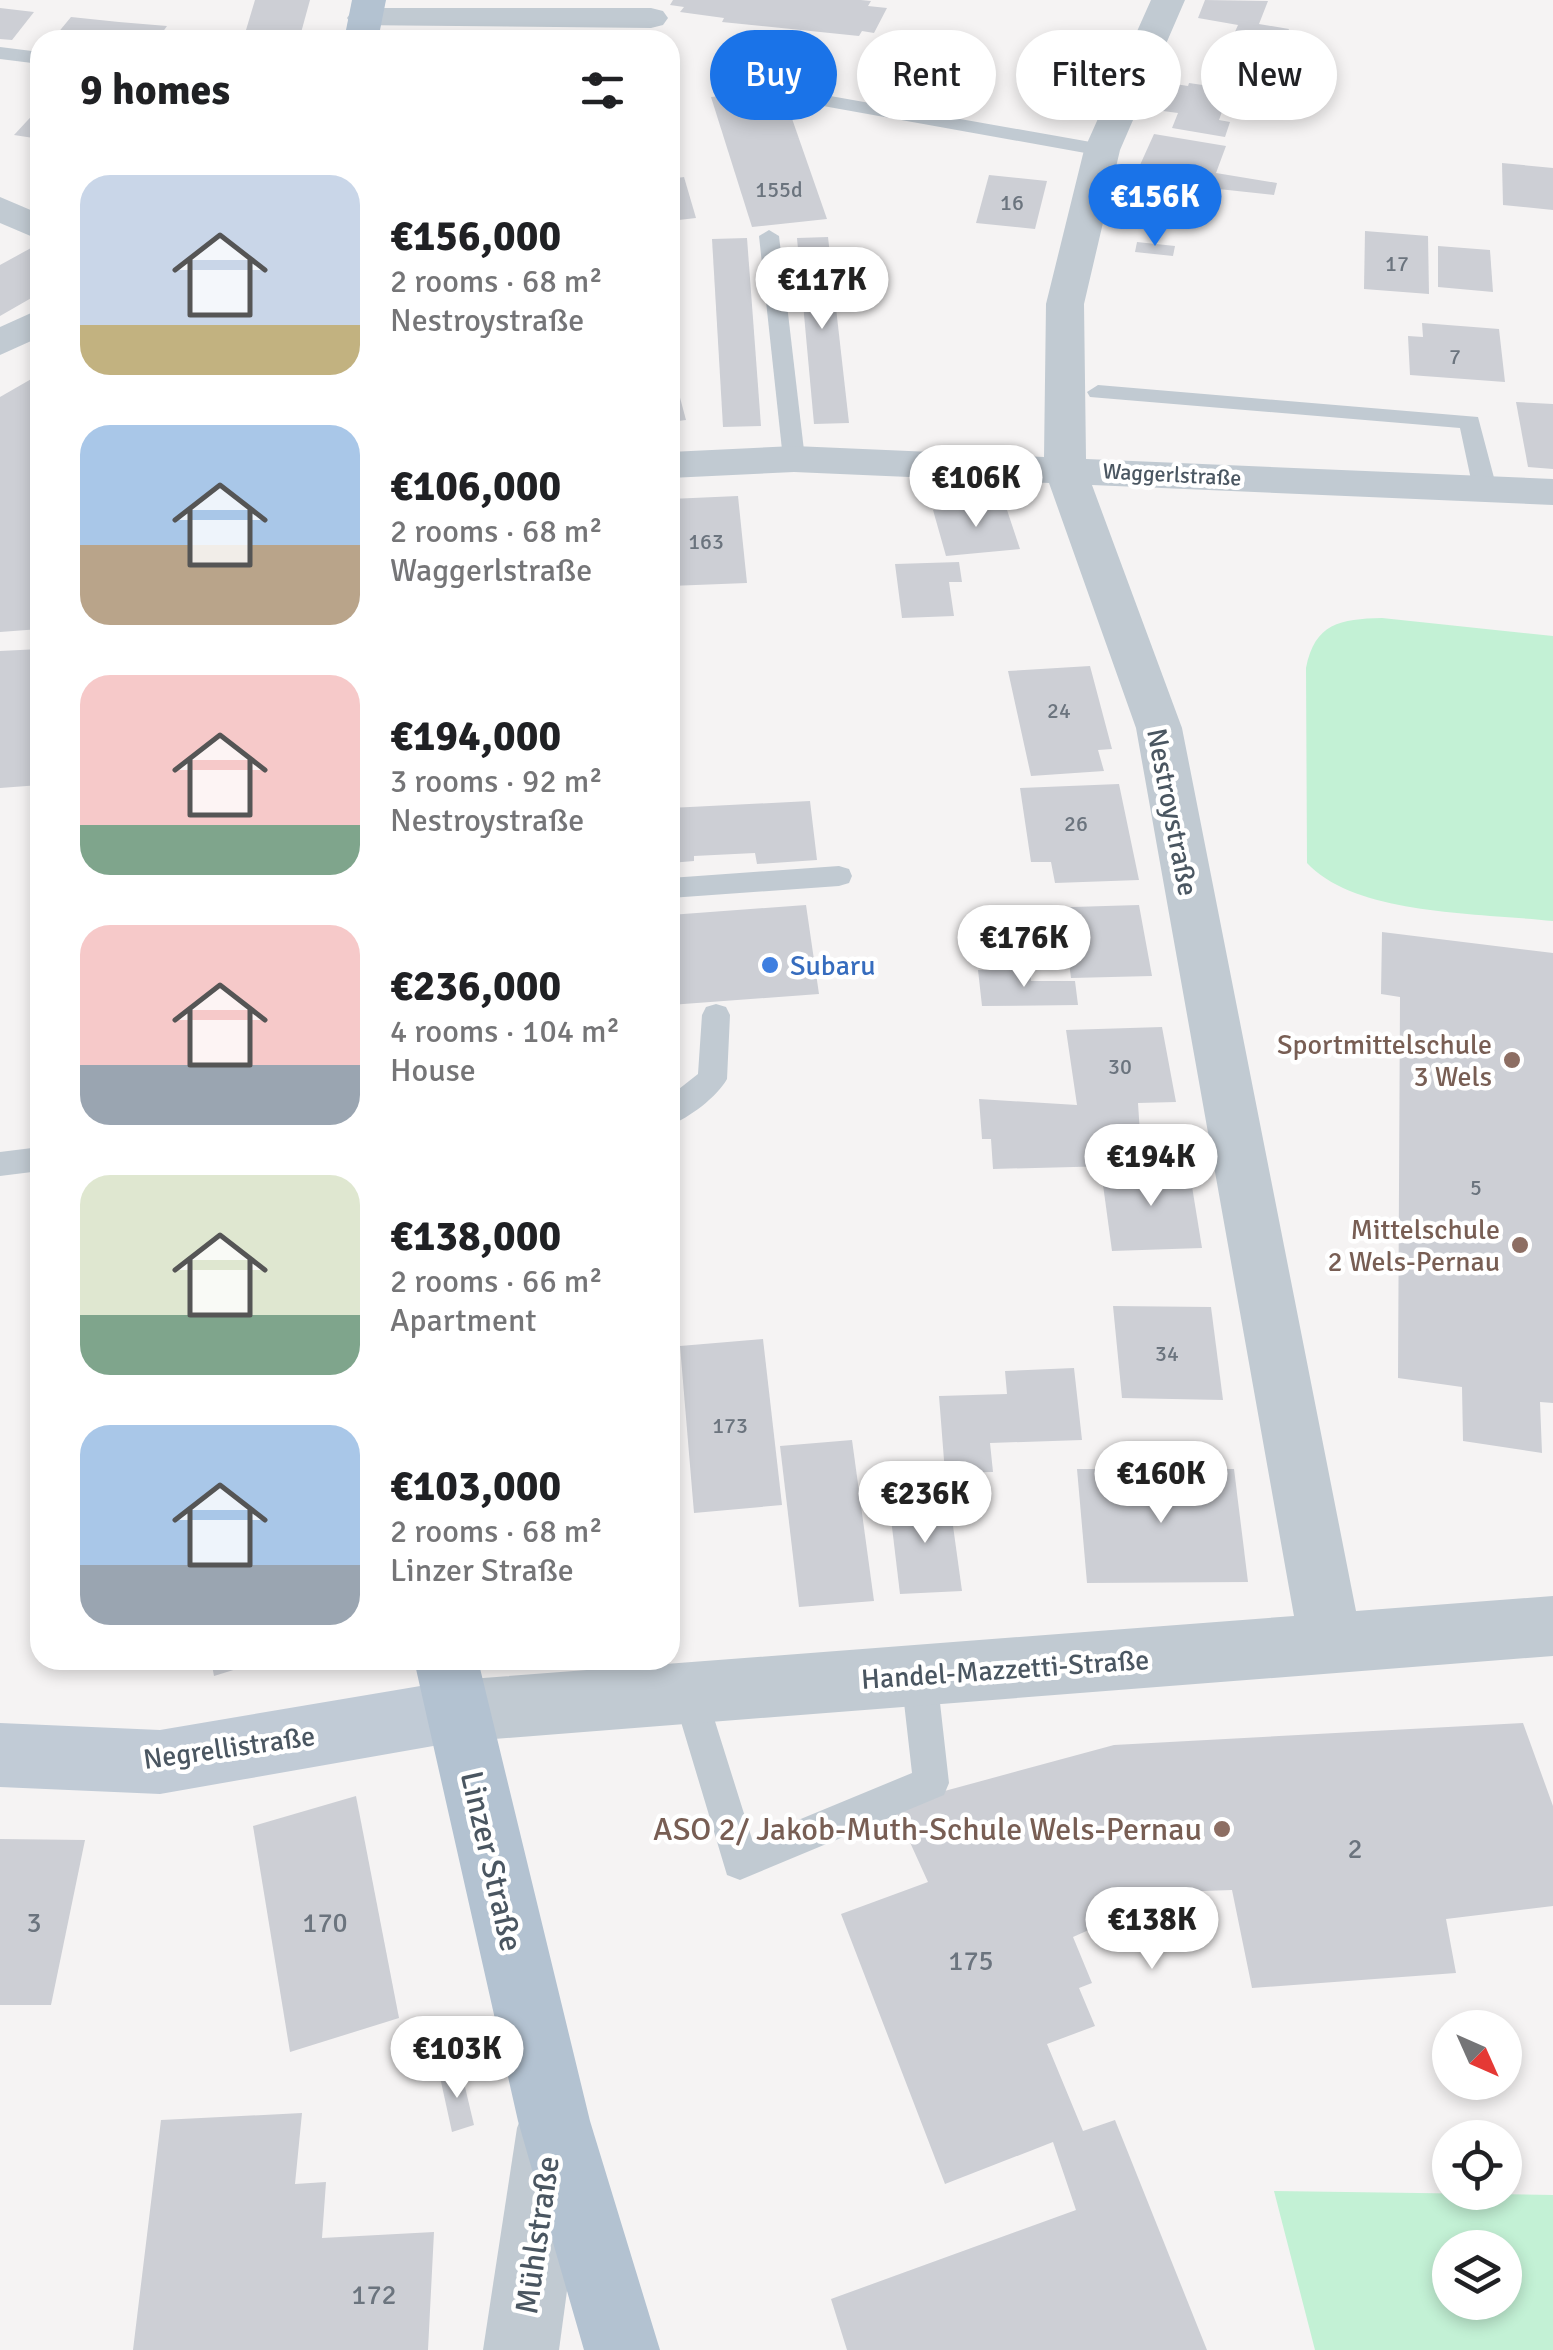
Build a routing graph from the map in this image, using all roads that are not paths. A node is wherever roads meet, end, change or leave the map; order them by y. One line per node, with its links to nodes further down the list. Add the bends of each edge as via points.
1 (1168, 0): 7 (street, Nestroystraße)
2 (651, 18): 3 (street)
3 (365, 19)
4 (0, 52): 5 (lane)
5 (30, 56)
6 (837, 103): 7 (lane)
7 (1102, 150): 16 (street, Nestroystraße, via 1065,304)
8 (0, 208): 9 (street)
9 (30, 224)
10 (769, 236): 14 (lane)
11 (30, 326): 12 (street)
12 (0, 343)
13 (1098, 392): 17 (lane, via 1470,422)
14 (794, 460): 15 (street, Waggerlstraße); 16 (street, Waggerlstraße)
15 (680, 465)
16 (1065, 468): 17 (street, Waggerlstraße); 26 (street, Nestroystraße, via 1159,728)
17 (1485, 489): 18 (street, Waggerlstraße)
18 (1553, 492)
19 (839, 876): 20 (lane)
20 (680, 887)
21 (716, 1015): 22 (lane, via 712,1079)
22 (680, 1104)
23 (30, 1161): 24 (lane)
24 (0, 1164)
25 (1553, 1626): 26 (street, Handel-Mazzetti-Straße)
26 (1330, 1645): 27 (street, Handel-Mazzetti-Straße)
27 (919, 1676): 29 (street, Handel-Mazzetti-Straße); 29 (lane, via 930,1784 740,1862)
28 (451, 1686): 29 (street, Handel-Mazzetti-Straße); 30 (street, Negrellistraße, via 160,1762); 31 (main road, Linzer Straße)
29 (690, 1692)
30 (0, 1754)
31 (554, 2120): 32 (street, Mühlstraße); 33 (main road, Linzer Straße)
32 (520, 2350)
33 (622, 2350)

